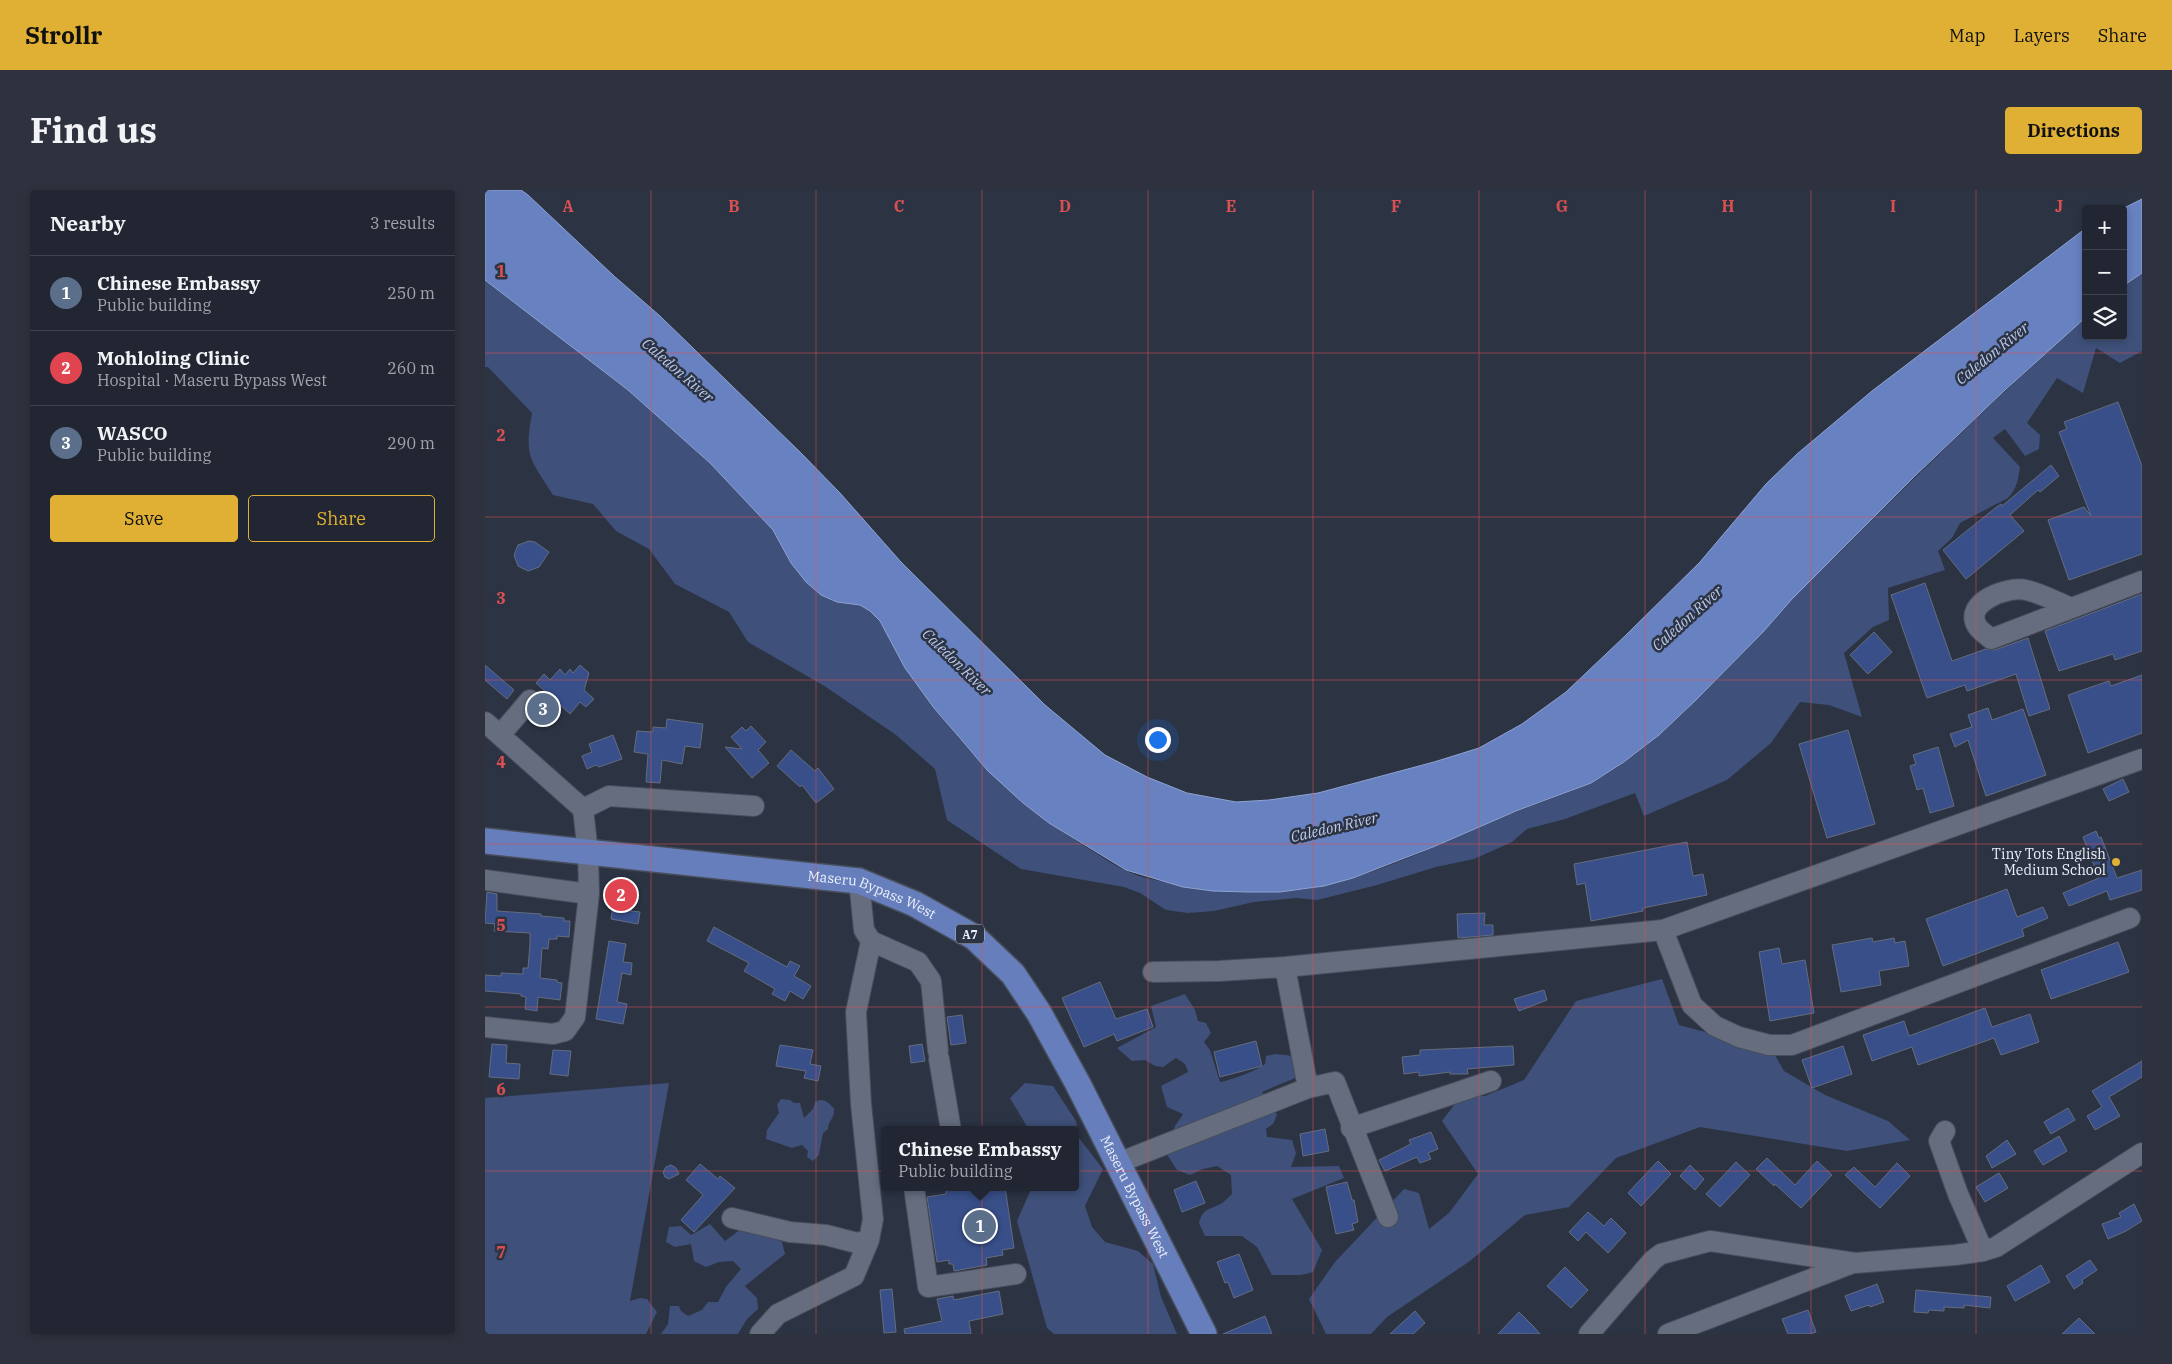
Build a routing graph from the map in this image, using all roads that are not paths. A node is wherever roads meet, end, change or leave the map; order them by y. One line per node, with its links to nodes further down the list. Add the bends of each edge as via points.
1 (2142, 581): 2 (street)
2 (2072, 608)
3 (530, 700): 5 (street)
4 (485, 722): 5 (street)
5 (501, 734): 8 (street)
6 (2142, 759): 15 (street)
7 (754, 806): 8 (street, via 609,796)
8 (583, 809): 10 (street)
9 (485, 841): 10 (main road, Maseru Bypass West / A7)
10 (588, 853): 12 (main road, Maseru Bypass West / A7); 13 (street)
11 (485, 880): 13 (street)
12 (859, 881): 16 (street, via 865,930); 26 (main road, Maseru Bypass West / A7, via 915,904 975,937 1013,974 1048,1029)
13 (589, 894): 19 (street, via 575,1017 565,1031 553,1034)
14 (2130, 918): 15 (street, via 1792,1045 1769,1045 1739,1037 1709,1021 1692,1005)
15 (1663, 930): 17 (street)
16 (871, 941): 22 (street, via 918,962 931,982); 30 (street, via 856,1012 861,1104 873,1218)
17 (1285, 967): 18 (street); 21 (street)
18 (1153, 972)
19 (485, 1027)
20 (1491, 1081): 23 (street)
21 (1309, 1088): 23 (street, via 1335,1082); 26 (street)
22 (950, 1126)
23 (1351, 1128): 28 (street)
24 (1945, 1131): 31 (street, via 1939,1141)
25 (2142, 1153): 31 (street, via 1996,1246)
26 (1118, 1163): 35 (main road, Maseru Bypass West / A7)
27 (915, 1191): 33 (street, via 928,1287)
28 (1388, 1217)
29 (732, 1218): 30 (street, via 857,1243)
30 (869, 1240): 34 (street, via 854,1276 778,1314)
31 (1983, 1251): 32 (street)
32 (1855, 1262): 36 (street, via 1705,1241 1656,1258); 37 (street)
33 (1016, 1274)
34 (760, 1334)
35 (1204, 1334)
36 (1589, 1334)
37 (1668, 1334)

